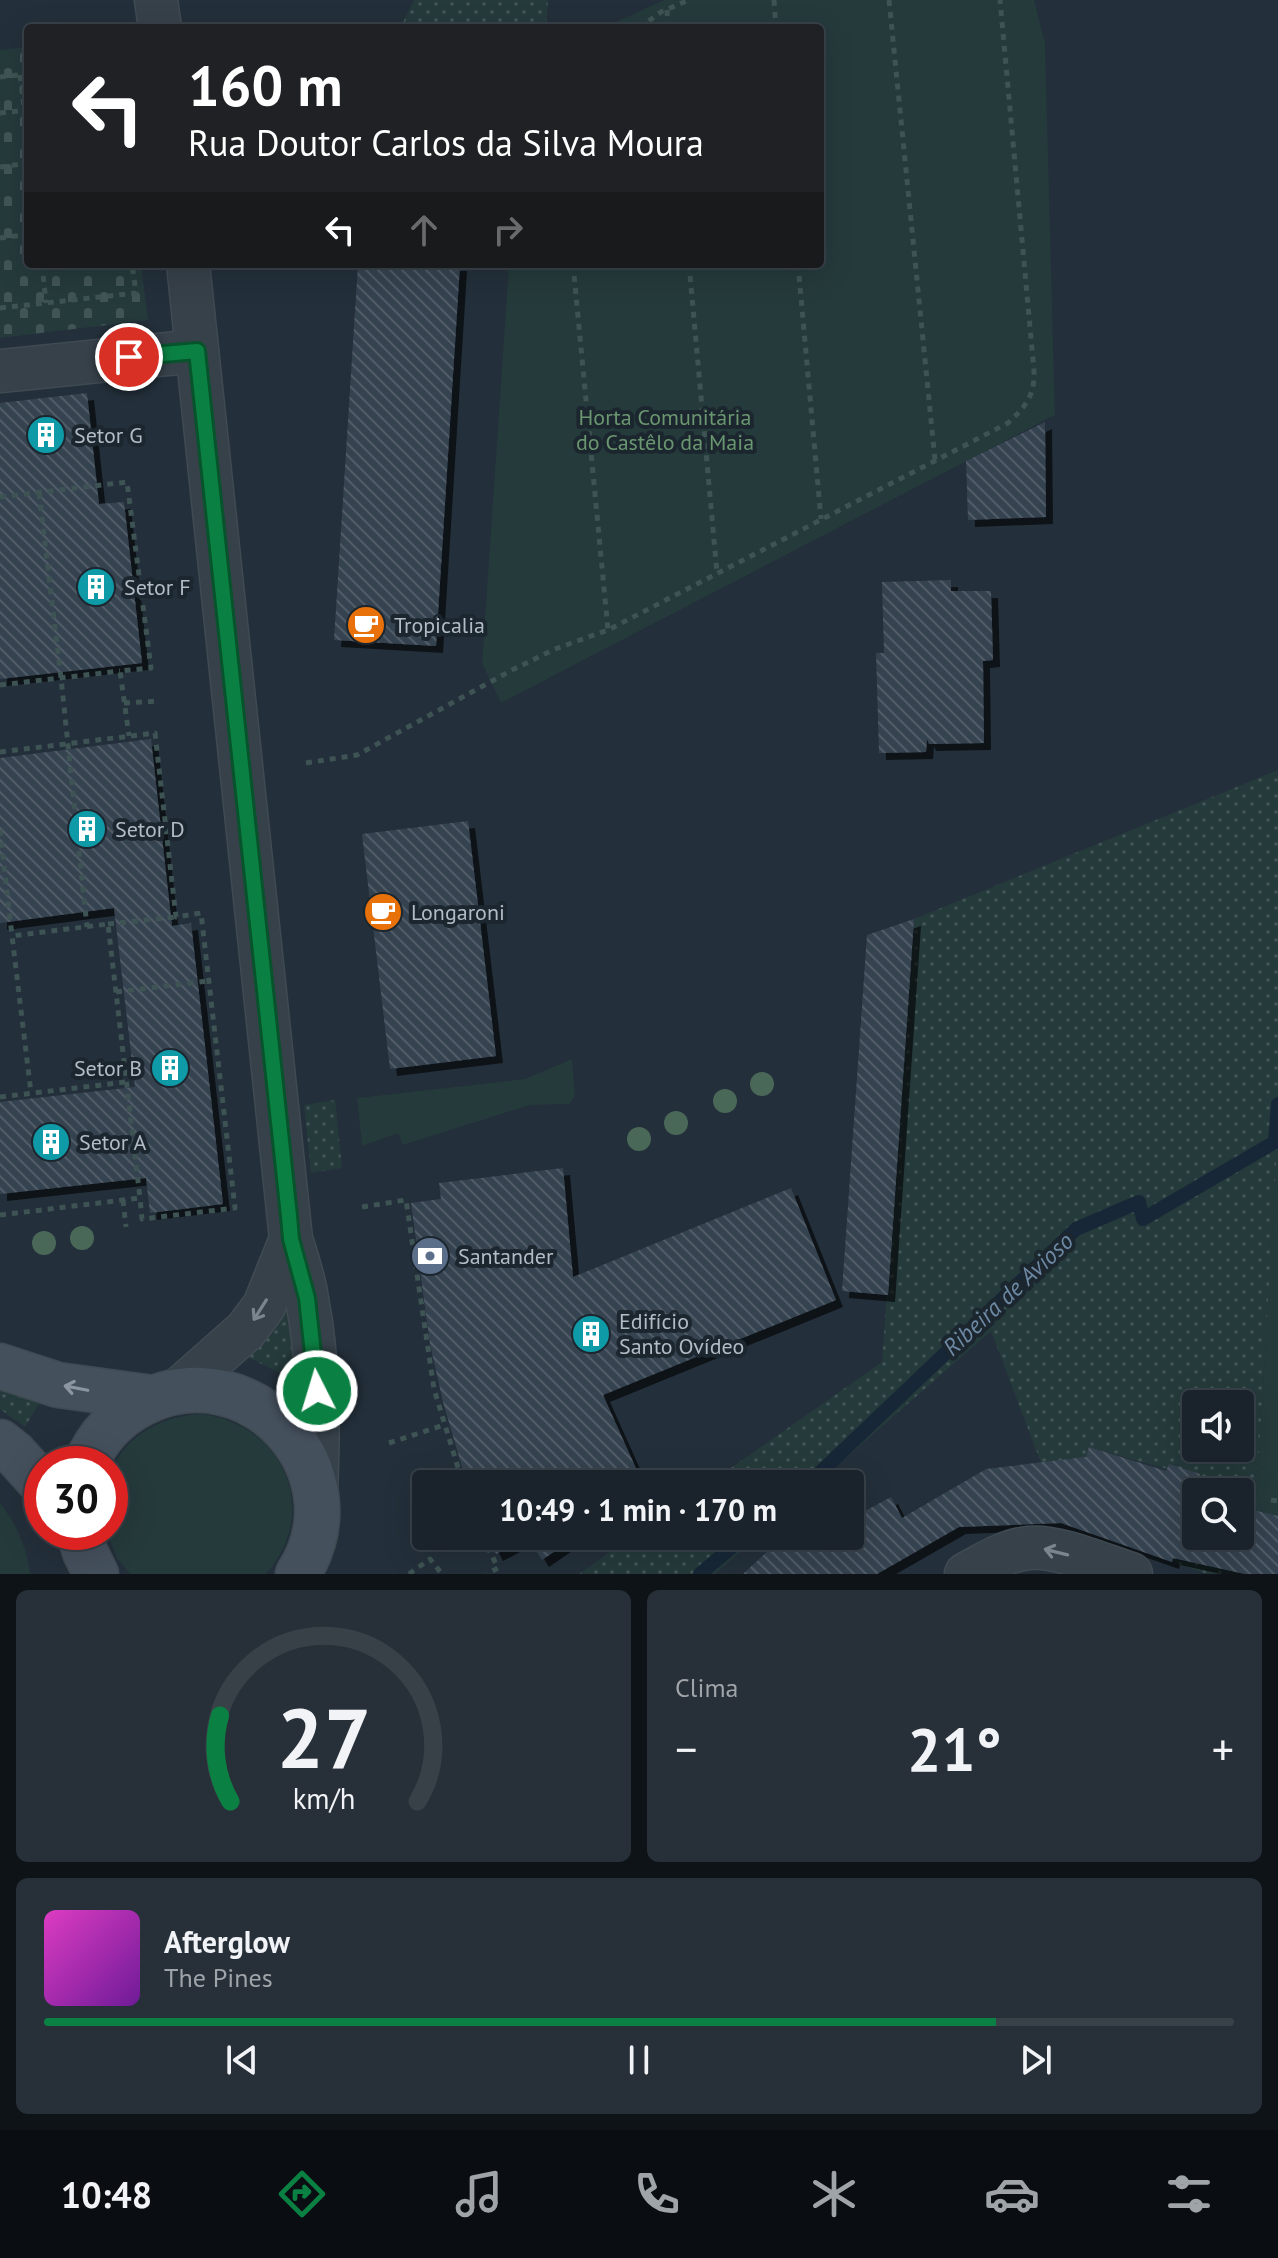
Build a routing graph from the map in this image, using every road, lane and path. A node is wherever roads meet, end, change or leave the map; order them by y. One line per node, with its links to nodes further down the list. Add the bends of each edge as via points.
1 (156, 0): 7 (street)
2 (689, 0): 6 (path)
3 (774, 0): 10 (path)
4 (889, 0): 31 (path)
5 (1000, 0): 31 (path, via 1035,389 1008,423)
6 (667, 10): 8 (path); 9 (path)
7 (159, 24)
8 (645, 24)
9 (668, 24)
10 (776, 24)
11 (24, 74): 12 (path)
12 (20, 75): 13 (path); 14 (path)
13 (0, 77)
14 (24, 98)
15 (24, 110): 16 (path)
16 (0, 113)
17 (24, 164): 18 (path)
18 (0, 167)
19 (24, 235): 20 (path)
20 (0, 238)
21 (42, 268): 27 (path)
22 (133, 268): 27 (path, via 136,293)
23 (188, 268): 29 (street)
24 (573, 268): 36 (path)
25 (689, 268): 35 (path)
26 (798, 268): 34 (path)
27 (46, 303): 28 (path)
28 (0, 308)
29 (197, 351): 30 (street); 62 (street)
30 (0, 371)
31 (935, 460): 34 (path)
32 (39, 493): 33 (path); 37 (path, via 127,482 151,668); 38 (path)
33 (0, 497)
34 (821, 519): 35 (path)
35 (717, 573): 36 (path)
36 (608, 630): 45 (path, via 512,670 357,755)
37 (120, 671): 38 (path); 41 (path)
38 (61, 678): 39 (path); 43 (path)
39 (0, 685)
40 (159, 701): 41 (path)
41 (124, 703): 42 (path)
42 (129, 736): 43 (path); 48 (path, via 155,733)
43 (68, 743): 44 (path); 50 (path)
44 (0, 752)
45 (306, 763)
46 (0, 830): 47 (path)
47 (2, 866): 51 (path)
48 (176, 917): 49 (path); 52 (path, via 201,913)
49 (108, 924): 50 (path); 53 (path)
50 (87, 927): 51 (path)
51 (12, 936): 55 (path)
52 (208, 981): 53 (path); 57 (path, via 235,1208 142,1219)
53 (116, 992): 54 (path)
54 (126, 1082): 55 (path); 57 (path)
55 (31, 1093): 56 (path)
56 (0, 1097)
57 (140, 1198): 58 (path)
58 (123, 1200): 60 (path); 61 (path)
59 (362, 1207): 65 (path, via 406,1200 422,1322)
60 (0, 1215)
61 (126, 1227)
62 (291, 1239): 64 (street, one-way to 64, via 264,1306 246,1330); 71 (street, via 307,1298 314,1361 319,1421)
63 (0, 1366): 64 (main road, one-way to 63, via 58,1385)
64 (165, 1395): 68 (main road, via 113,1423); 71 (main road, via 194,1390 226,1393 254,1404 298,1445 311,1471)
65 (444, 1425): 67 (path); 70 (path)
66 (0, 1442): 69 (main road)
67 (389, 1443)
68 (96, 1446)
69 (24, 1464)
70 (458, 1470)
71 (316, 1505): 73 (main road, via 312,1544); 74 (main road)
72 (489, 1550): 77 (path, via 498,1568)
73 (298, 1574)
74 (336, 1574)
75 (409, 1574): 76 (path, via 430,1559)
76 (442, 1574)
77 (487, 1574)
78 (966, 1574): 79 (street, one-way to 78, via 1029,1547)
79 (1131, 1574)

